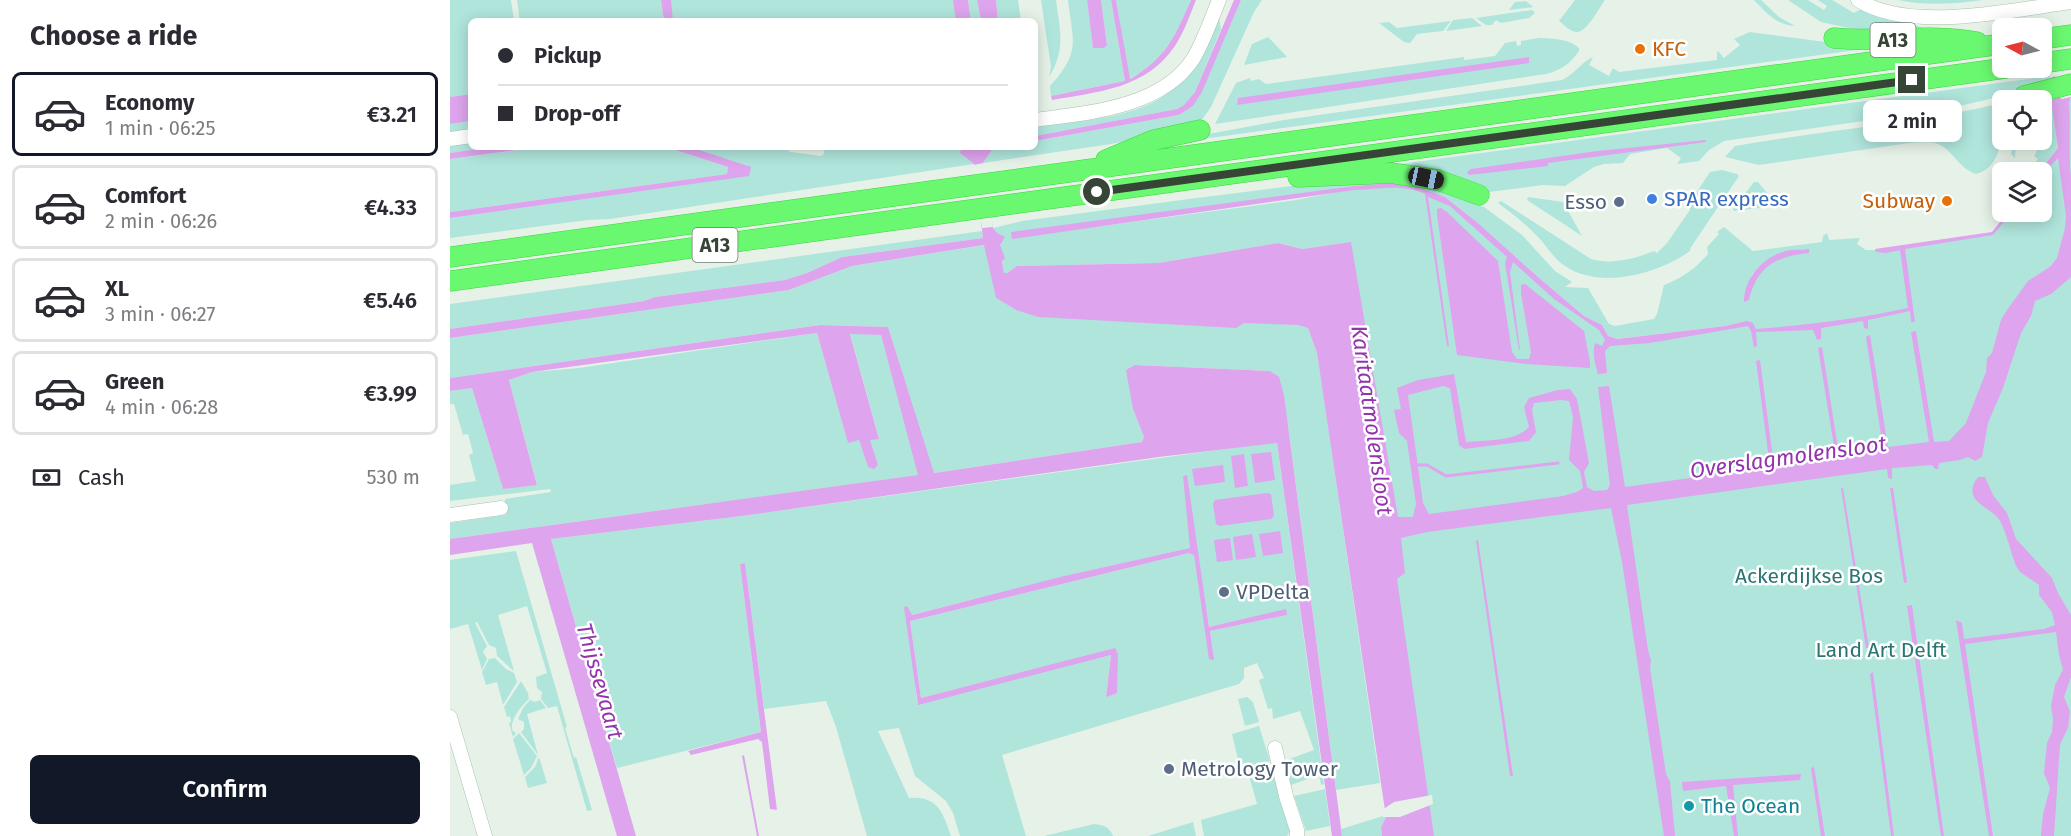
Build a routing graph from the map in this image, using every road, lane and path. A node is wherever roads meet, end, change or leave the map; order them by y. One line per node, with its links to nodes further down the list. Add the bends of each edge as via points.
1 (1219, 0): 12 (street, via 1192,59 1178,76 1125,105)
2 (1858, 0): 3 (street, via 1904,15 1946,18)
3 (2071, 2)
4 (2071, 35): 6 (highway)
5 (1834, 38): 7 (highway, A13, via 1953,37)
6 (2052, 38)
7 (1992, 44)
8 (1992, 46): 16 (highway, A13)
9 (2071, 59): 10 (highway)
10 (2052, 62)
11 (1992, 70): 17 (highway, A13)
12 (1038, 120)
13 (1200, 130): 16 (highway, A13, via 1154,140)
14 (468, 136): 15 (street)
15 (450, 139)
16 (1083, 170): 19 (highway, A13)
17 (1161, 183): 18 (highway, A13, via 1245,184 1315,175 1391,173 1438,180); 20 (highway, A13)
18 (1479, 195)
19 (450, 257)
20 (450, 281)
21 (501, 508): 22 (street)
22 (450, 515)
23 (450, 717): 25 (street)
24 (1275, 748): 26 (street)
25 (485, 836)
26 (1297, 836)

